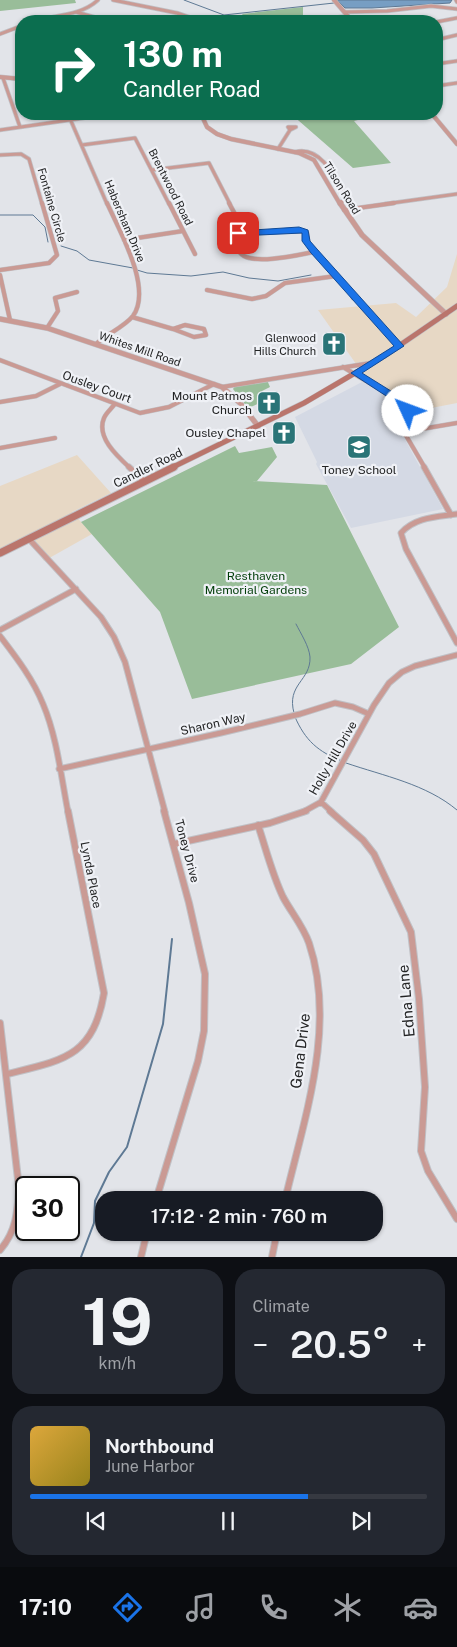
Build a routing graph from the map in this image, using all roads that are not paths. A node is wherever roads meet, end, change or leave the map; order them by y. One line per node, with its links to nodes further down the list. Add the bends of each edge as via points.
1 (98, 0): 5 (street)
2 (113, 0): 9 (street)
3 (334, 0): 6 (street)
4 (457, 9): 6 (street, via 437,5)
5 (76, 12): 7 (street); 8 (street)
6 (345, 12): 10 (street)
7 (62, 15)
8 (87, 15)
9 (183, 15)
10 (347, 15)
11 (457, 18): 12 (street)
12 (443, 21)
13 (15, 28): 14 (street)
14 (0, 34)
15 (457, 35): 16 (street)
16 (443, 38)
17 (457, 62): 18 (street)
18 (443, 63)
19 (2, 78): 20 (street); 23 (street)
20 (15, 79)
21 (457, 83): 22 (street)
22 (443, 85)
23 (15, 113)
24 (17, 120): 29 (street)
25 (77, 120): 28 (street)
26 (204, 120): 35 (street, Tilson Road, via 207,127 217,134)
27 (437, 120): 33 (street)
28 (71, 121): 29 (street); 34 (street, Habersham Drive)
29 (20, 127): 30 (street)
30 (0, 130)
31 (290, 130): 32 (street)
32 (281, 142): 35 (street); 36 (street)
33 (457, 144)
34 (82, 145): 39 (street, Brentwood Road, via 136,139); 45 (street, Habersham Drive)
35 (272, 148): 36 (street, Tilson Road)
36 (278, 149): 37 (street, Tilson Road)
37 (295, 152): 41 (street, Tilson Road, via 314,160); 41 (street, via 303,150 323,160 348,200)
38 (0, 155): 48 (street, Fontaine Circle, via 21,154 29,159 57,255 48,263)
39 (152, 170): 43 (street, via 209,163); 44 (street, Brentwood Road)
40 (457, 194): 42 (street)
41 (340, 202): 42 (street, Tilson Road)
42 (344, 210): 54 (street, Tilson Road, via 362,235)
43 (237, 218)
44 (183, 231): 45 (street); 47 (street, Brentwood Road)
45 (124, 240): 55 (street, Habersham Drive, via 139,280)
46 (314, 252): 46 (street, via 248,258 239,252 232,236 302,230); 50 (street)
47 (195, 254)
48 (0, 270)
49 (0, 276): 57 (street)
50 (336, 276): 51 (street, via 285,283 266,296 252,299); 61 (street)
51 (207, 290)
52 (77, 292): 58 (street, via 55,298 58,311)
53 (457, 306): 54 (main road, Candler Road)
54 (446, 314): 61 (main road, Candler Road)
55 (132, 317): 59 (street); 60 (street)
56 (0, 319): 57 (street, Whites Mill Road)
57 (10, 320): 58 (street, Whites Mill Road)
58 (47, 328): 60 (street, Whites Mill Road)
59 (173, 329): 59 (street, via 189,325 204,329 206,334 194,337)
60 (96, 344): 67 (street, Whites Mill Road)
61 (399, 346): 63 (main road, Candler Road)
62 (0, 360): 66 (street, Ousley Court)
63 (374, 363): 64 (street); 65 (main road, Candler Road)
64 (343, 367): 65 (street); 68 (street)
65 (355, 373): 72 (main road, Candler Road); 73 (street, via 406,405 408,411 400,422)
66 (60, 384): 69 (street, via 36,396); 70 (street, Ousley Court)
67 (214, 384): 68 (street, Whites Mill Road); 70 (street, Ousley Court, via 152,412 140,414)
68 (222, 387): 72 (street, Whites Mill Road)
69 (0, 402)
70 (114, 405): 76 (street, via 104,417 102,436)
71 (457, 423): 73 (street)
72 (258, 426): 76 (main road, Candler Road)
73 (404, 432): 77 (street)
74 (55, 438): 75 (street)
75 (0, 448)
76 (144, 481): 78 (main road, Candler Road)
77 (454, 515): 83 (street, via 416,522 401,533 406,549)
78 (29, 539): 79 (main road, Candler Road); 80 (street, Toney Drive)
79 (0, 553)
80 (76, 589): 81 (street); 86 (street, Toney Drive, via 114,637 125,662)
81 (0, 630)
82 (0, 636): 87 (street, Lynda Place, via 43,704)
83 (457, 643)
84 (457, 655): 85 (street, Holly Hill Drive, via 403,672 385,687)
85 (370, 714): 86 (street, Sharon Way, via 335,703); 88 (street, Holly Hill Drive)
86 (148, 749): 87 (street, Sharon Way); 90 (street, Toney Drive)
87 (59, 769): 92 (street, Lynda Place, via 104,993 102,1009 91,1034 67,1057)
88 (321, 802): 89 (street, Holly Hill Drive, via 297,815); 95 (street, Edna Lane, via 374,854 411,932 425,1086 421,1151 428,1171)
89 (258, 825): 90 (street, Holly Hill Drive); 94 (street, Gena Drive, via 280,891 309,942 319,992 320,1025 315,1059)
90 (174, 844): 93 (street, Toney Drive, via 205,974 206,1012 198,1061)
91 (0, 1024): 92 (street)
92 (7, 1074): 98 (street, via 20,1188 18,1216)
93 (159, 1191)
94 (286, 1191)
95 (457, 1220)
96 (145, 1241): 99 (street)
97 (275, 1241): 100 (street)
98 (0, 1250)
99 (141, 1257)
100 (272, 1257)

